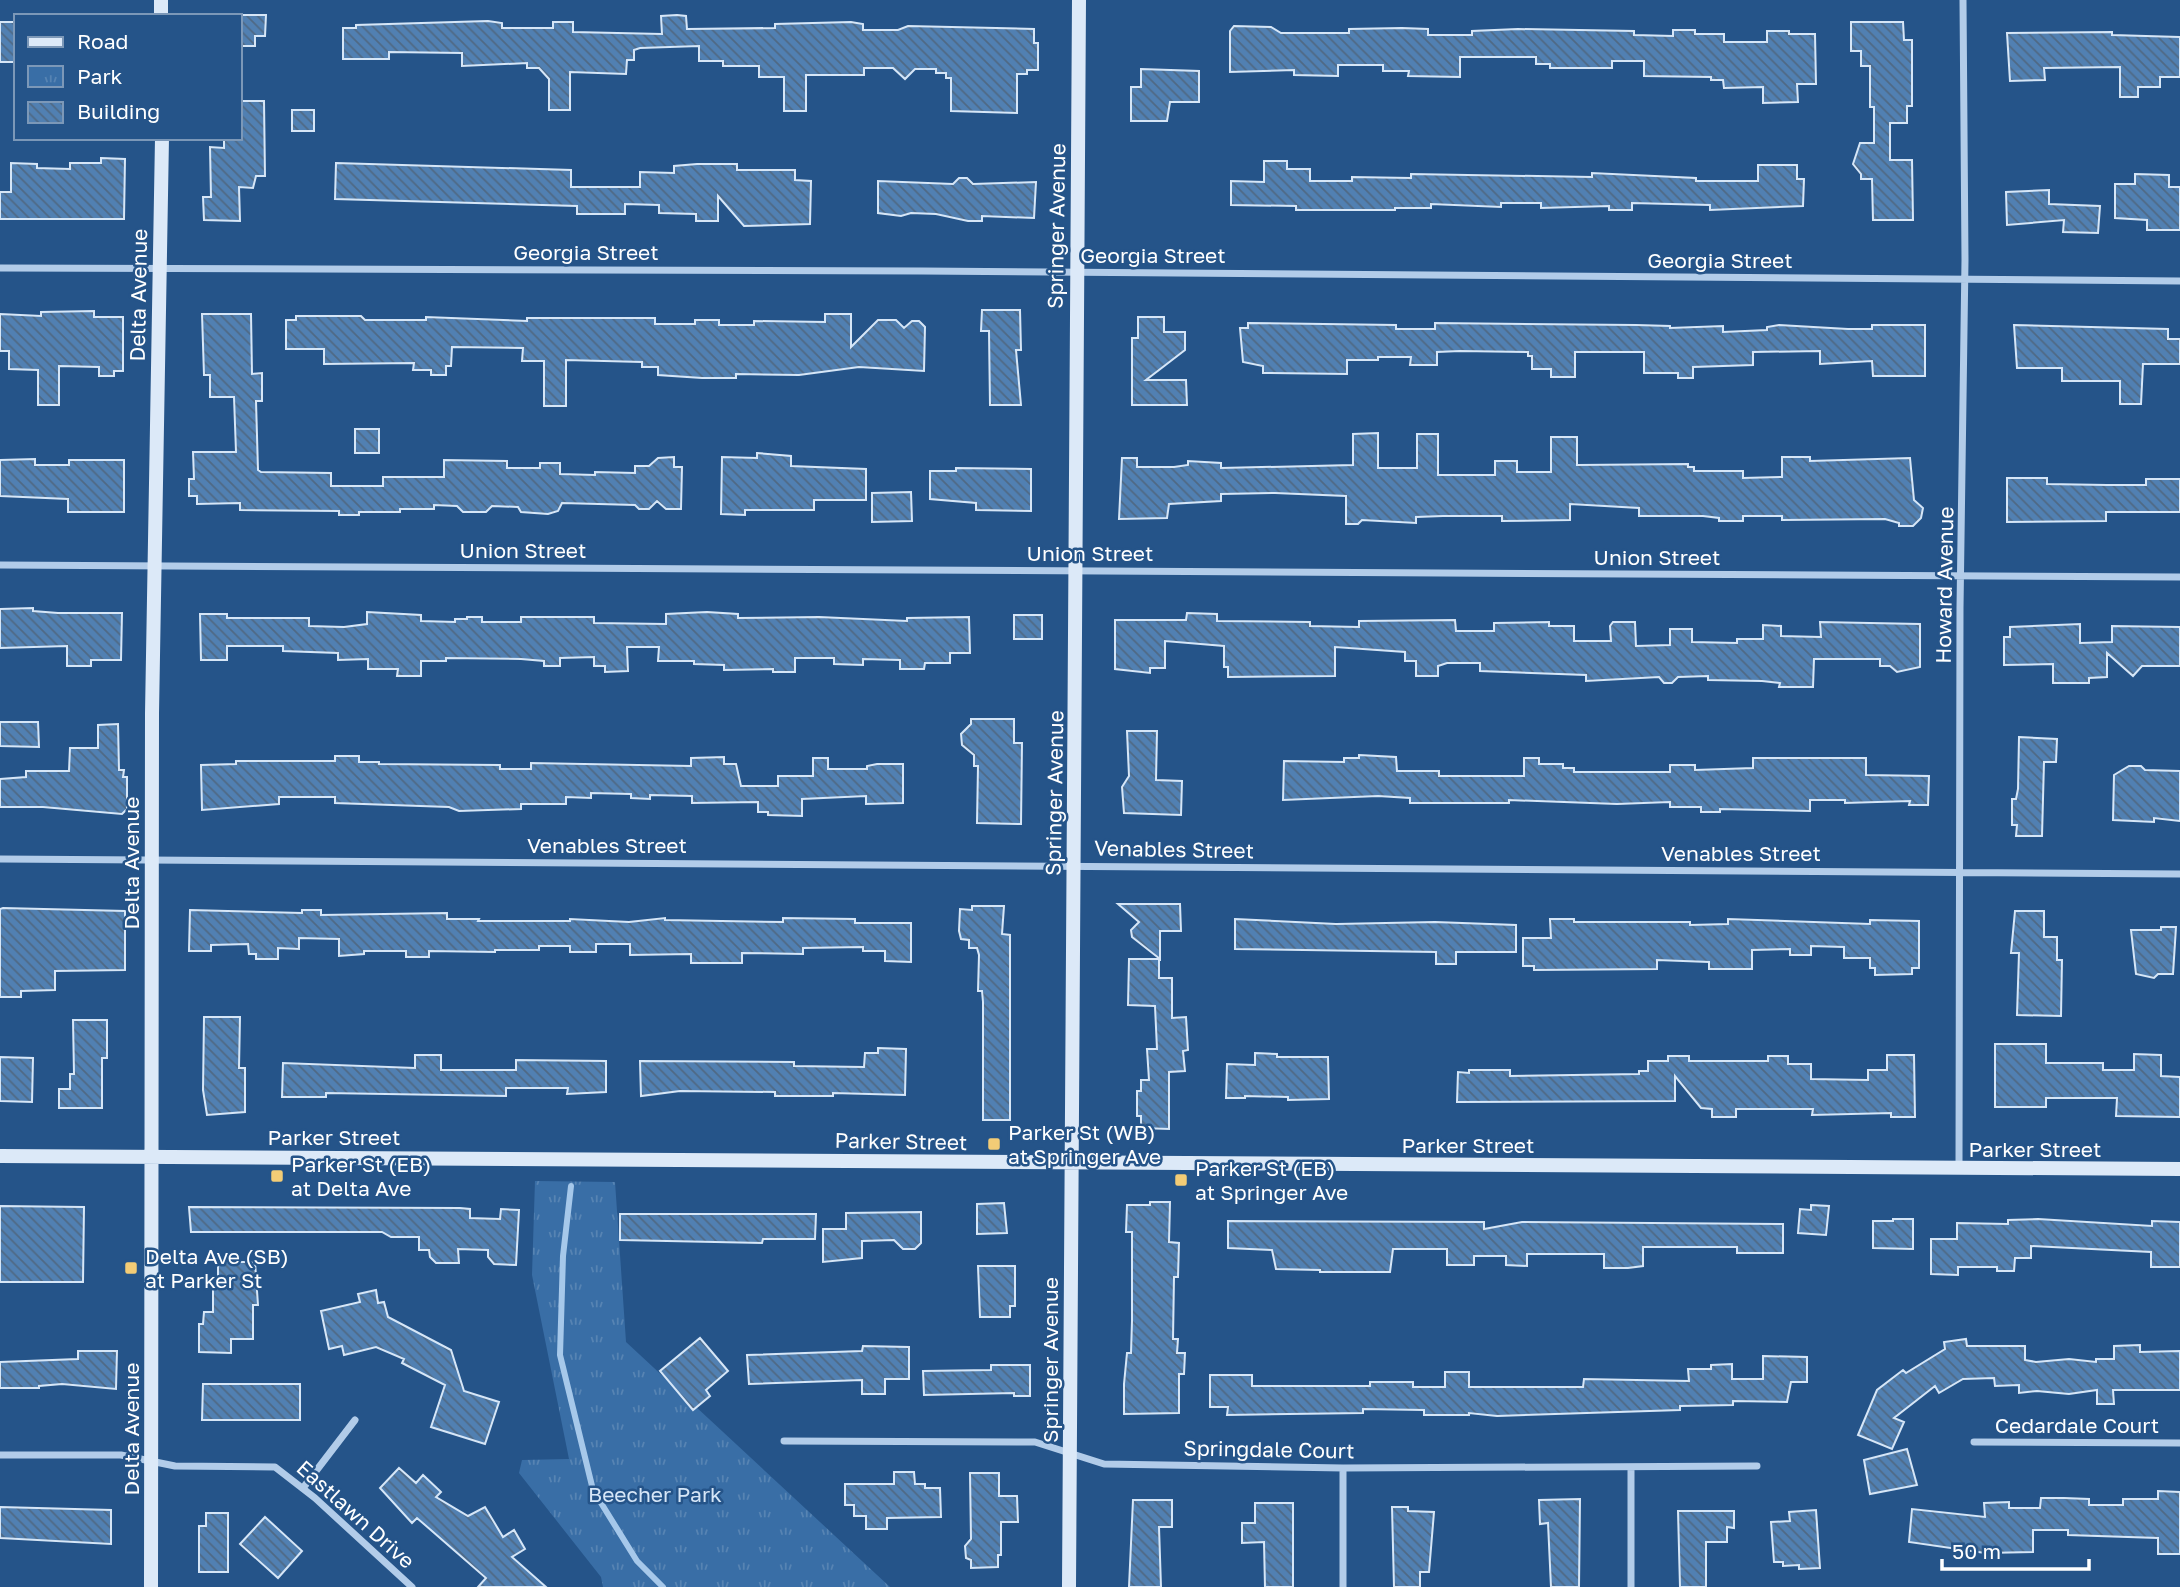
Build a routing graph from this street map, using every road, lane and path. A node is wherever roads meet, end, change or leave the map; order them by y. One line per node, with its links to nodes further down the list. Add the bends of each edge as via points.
1 (1079, 0): 6 (street, Springer Avenue)
2 (1963, 0): 7 (street, Howard Avenue)
3 (162, 140): 5 (street, Delta Avenue)
4 (0, 268): 5 (street, Georgia Street)
5 (159, 268): 6 (street, Georgia Street); 10 (street, Delta Avenue)
6 (1077, 272): 7 (street, Georgia Street); 11 (street, Springer Avenue)
7 (1965, 279): 8 (street, Georgia Street); 12 (street, Howard Avenue)
8 (2180, 281)
9 (0, 565): 10 (street, Union Street)
10 (155, 566): 11 (street, Union Street); 15 (street, Delta Avenue)
11 (1077, 571): 12 (street, Union Street); 16 (street, Springer Avenue)
12 (1962, 576): 13 (street, Union Street); 17 (street, Howard Avenue)
13 (2180, 577)
14 (0, 859): 15 (street, Venables Street)
15 (152, 859): 16 (street, Venables Street); 20 (street, Delta Avenue)
16 (1074, 864): 17 (street, Venables Street); 21 (street, Springer Avenue)
17 (1959, 872): 18 (street, Venables Street); 23 (street, Howard Avenue)
18 (2180, 874)
19 (0, 1156): 20 (street, Parker Street)
20 (150, 1157): 21 (street, Parker Street); 30 (street, Delta Avenue)
21 (1072, 1164): 23 (street, Parker Street); 28 (street, Springer Avenue)
22 (2180, 1169): 23 (street, Parker Street)
23 (1959, 1170)
24 (355, 1420): 34 (street)
25 (784, 1441): 28 (street, Springdale Court, via 1035,1442)
26 (1974, 1442): 27 (street, Cedardale Court)
27 (2180, 1443)
28 (1070, 1454): 33 (street, Springdale Court, via 1104,1464); 37 (street, Springer Avenue)
29 (0, 1455): 30 (street, Eastlawn Drive, via 121,1455)
30 (152, 1461): 34 (street, Eastlawn Drive, via 175,1466 275,1467); 35 (street, Delta Avenue)
31 (1631, 1466): 32 (street, Springdale Court); 33 (street, Springdale Court); 39 (street)
32 (1757, 1466)
33 (1343, 1468): 38 (street)
34 (303, 1488): 36 (street, Eastlawn Drive)
35 (151, 1587)
36 (412, 1587)
37 (1069, 1587)
38 (1343, 1587)
39 (1632, 1587)

